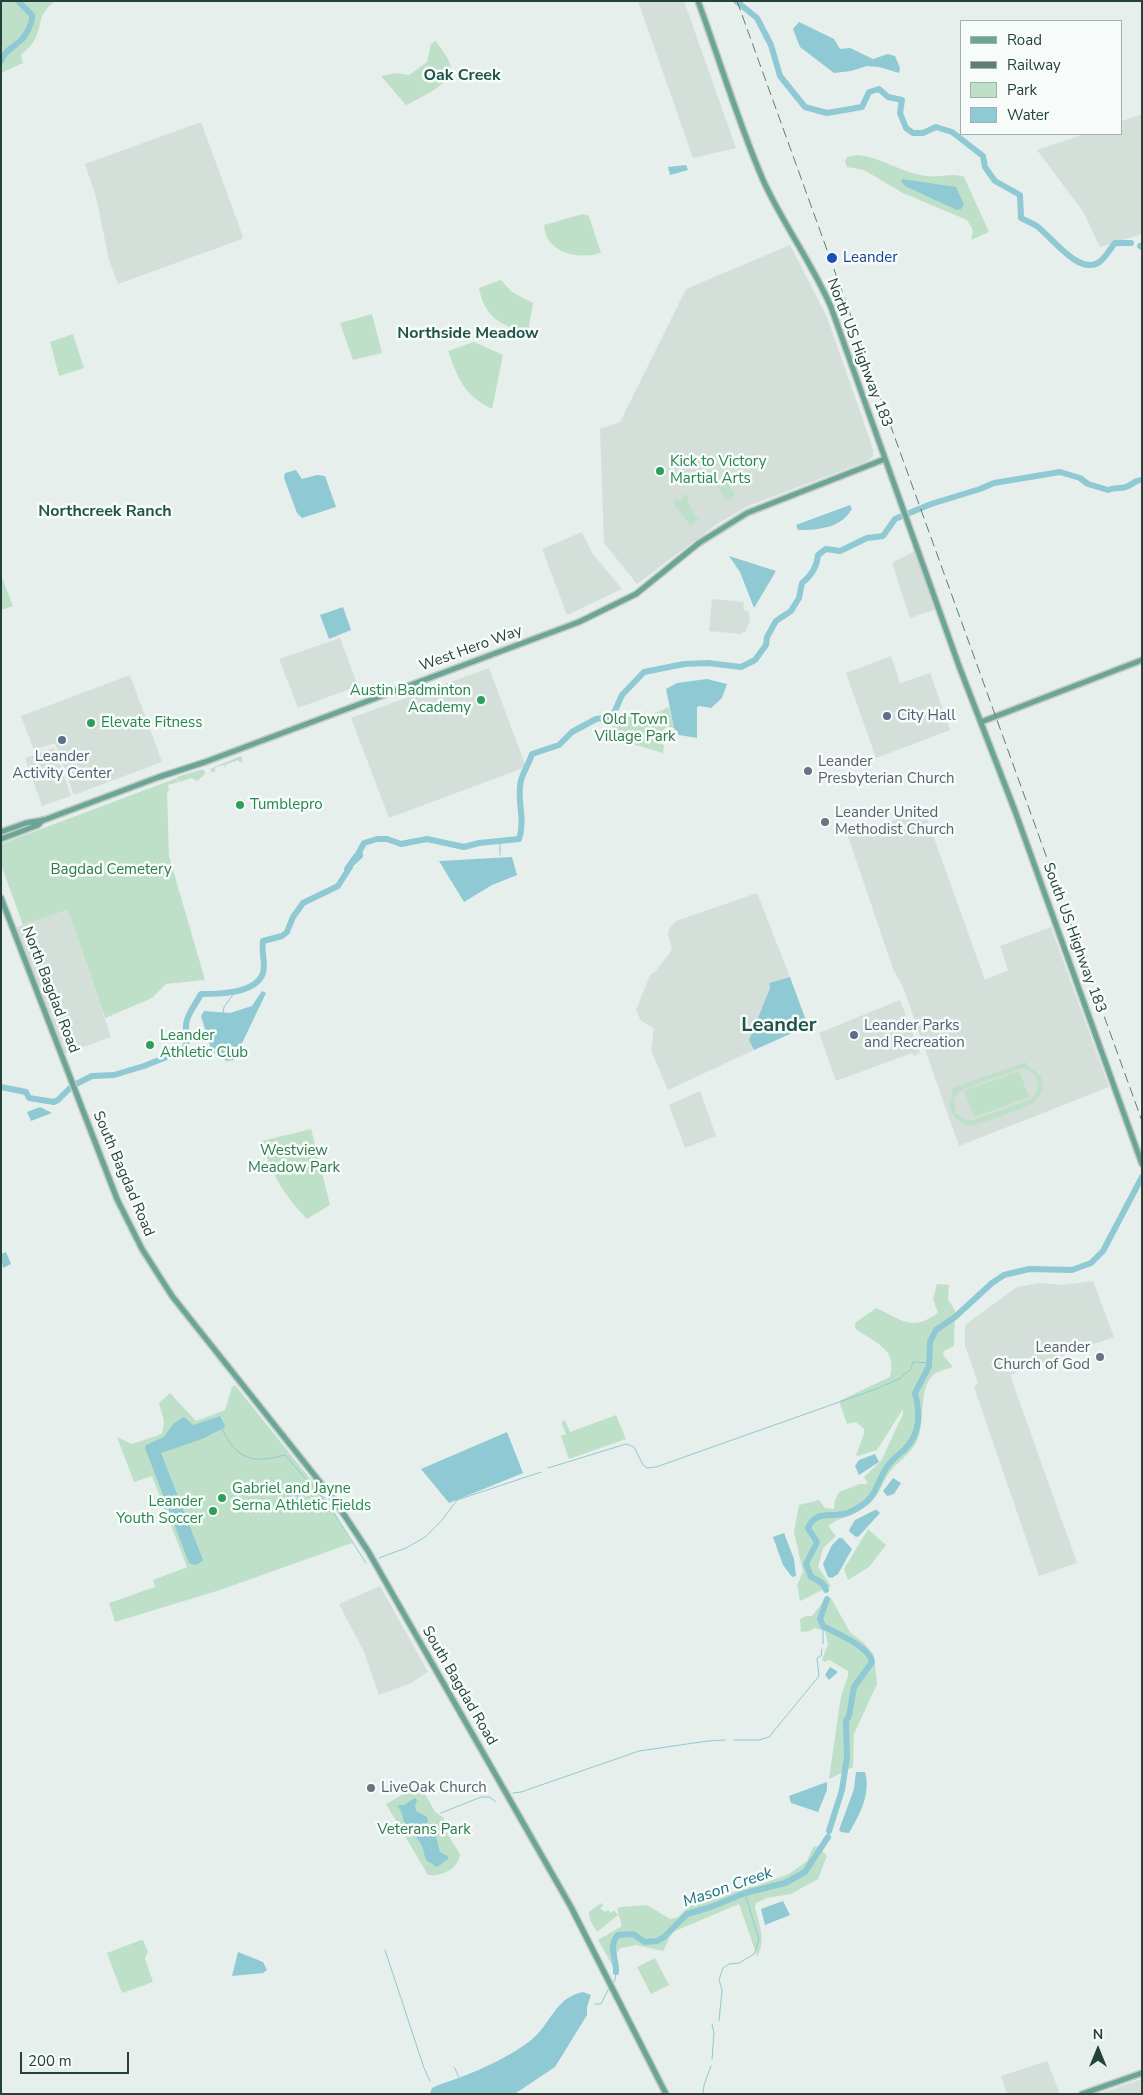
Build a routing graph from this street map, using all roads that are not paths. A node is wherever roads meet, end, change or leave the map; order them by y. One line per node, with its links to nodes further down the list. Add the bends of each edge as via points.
1 (698, 1): 2 (main road, North US Highway 183, via 764,181 831,307)
2 (885, 459): 4 (main road, North US Highway 183); 5 (main road, West Hero Way, via 747,513 699,543 636,594 593,617)
3 (1142, 660): 4 (main road)
4 (981, 722): 10 (main road, South US Highway 183)
5 (44, 820): 6 (main road, West Hero Way, via 26,822); 7 (main road, West Hero Way)
6 (1, 832)
7 (1, 839)
8 (1, 898): 9 (main road, North Bagdad Road)
9 (75, 1092): 12 (main road, South Bagdad Road, via 126,1218 156,1272 335,1501 368,1551 552,1873)
10 (1142, 1164)
11 (1142, 2073): 13 (main road)
12 (666, 2094)
13 (1082, 2094)

